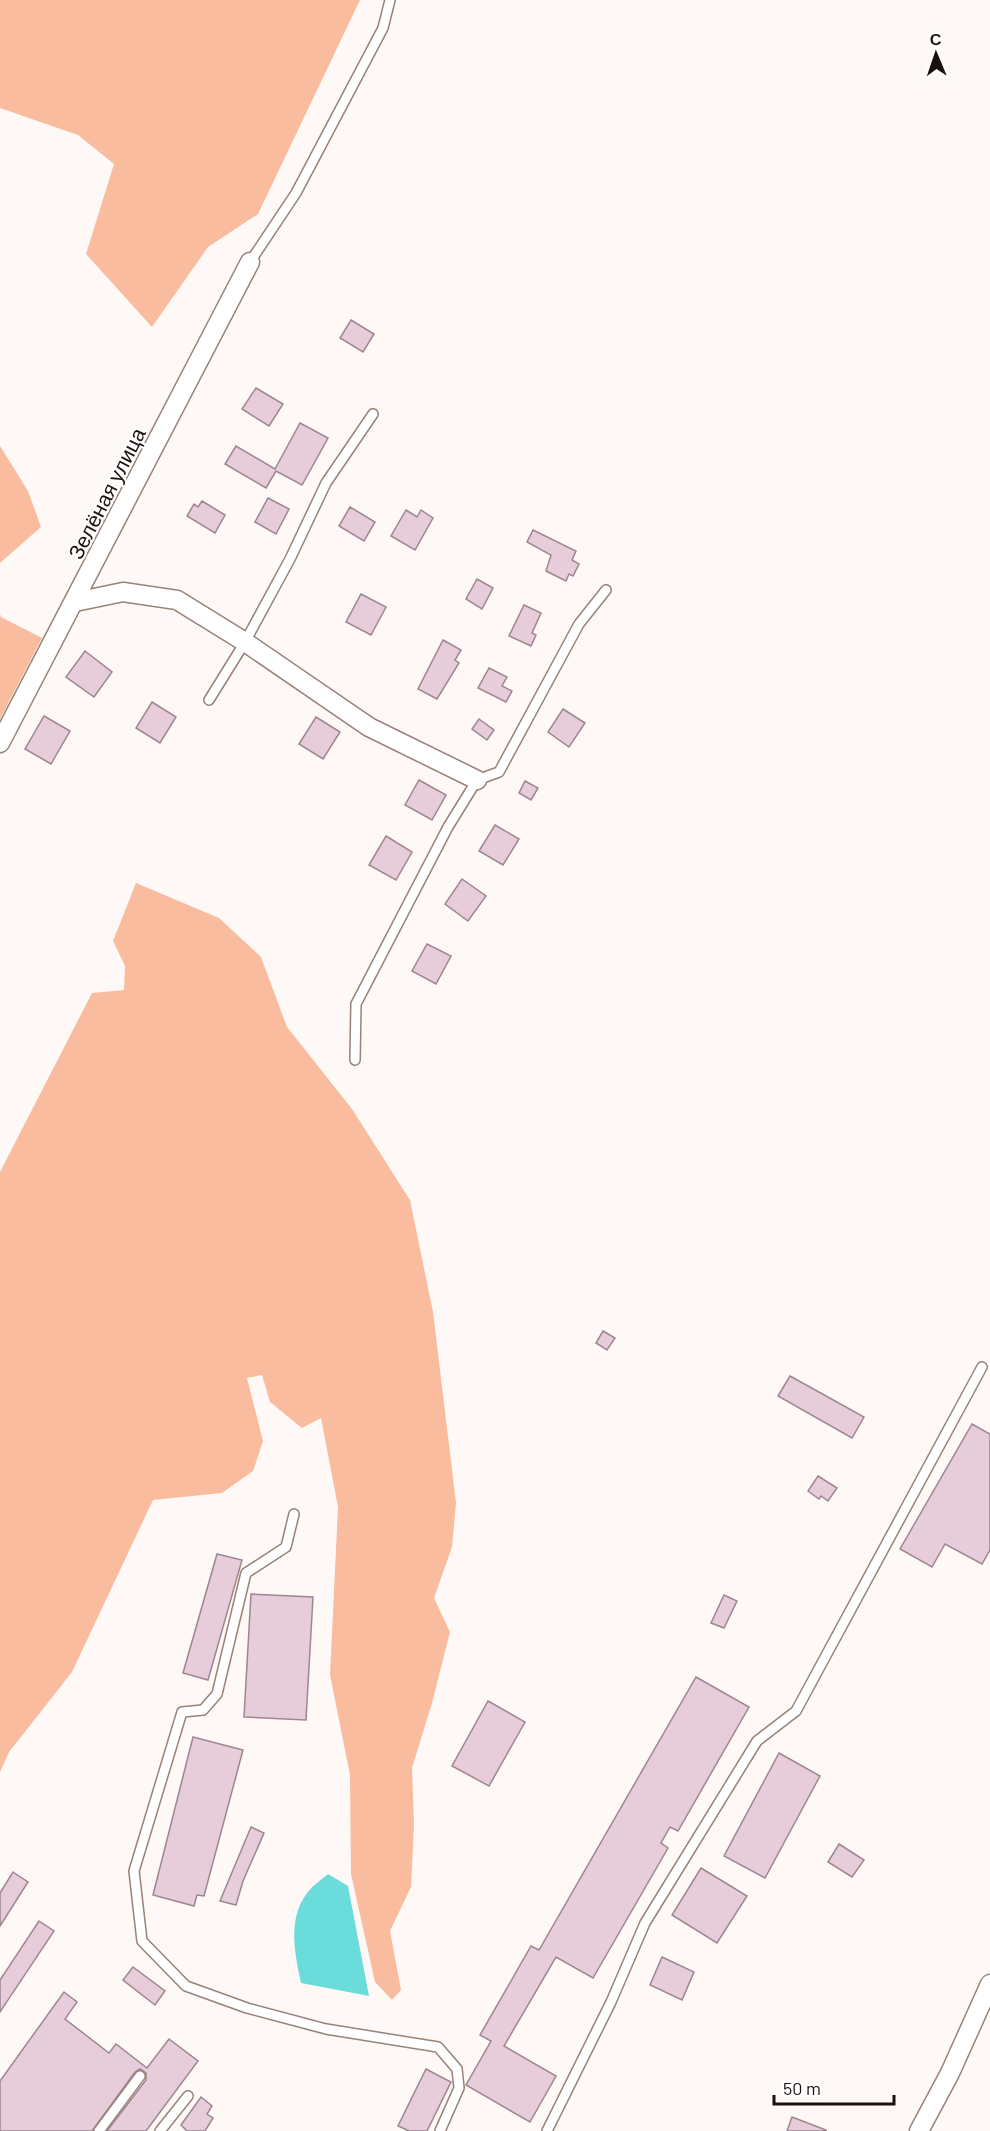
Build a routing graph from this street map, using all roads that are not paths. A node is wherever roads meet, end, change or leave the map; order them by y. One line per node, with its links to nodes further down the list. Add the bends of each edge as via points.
1 (390, 0): 2 (lane, via 384,28 296,193)
2 (250, 262): 5 (street, Зелёная улица)
3 (373, 414): 6 (lane, via 326,483)
4 (606, 590): 9 (lane, via 579,624 499,772)
5 (75, 602): 6 (street, via 123,592 177,600); 8 (street, Зелёная улица)
6 (245, 642): 7 (lane); 9 (street, via 369,727)
7 (209, 700)
8 (0, 743)
9 (477, 780): 10 (lane, via 448,826 356,1004)
10 (355, 1060)
11 (982, 1367): 19 (lane, via 796,1711 757,1742 645,1923)
12 (294, 1514): 18 (lane, via 286,1547 246,1573 217,1694 202,1710 182,1713 134,1871 142,1941 186,1986 326,2029 438,2047 457,2068 459,2088)
13 (990, 1984): 20 (street)
14 (140, 2076): 16 (lane)
15 (188, 2096): 17 (lane)
16 (99, 2131)
17 (160, 2131)
18 (440, 2131)
19 (547, 2131)
20 (919, 2131)

